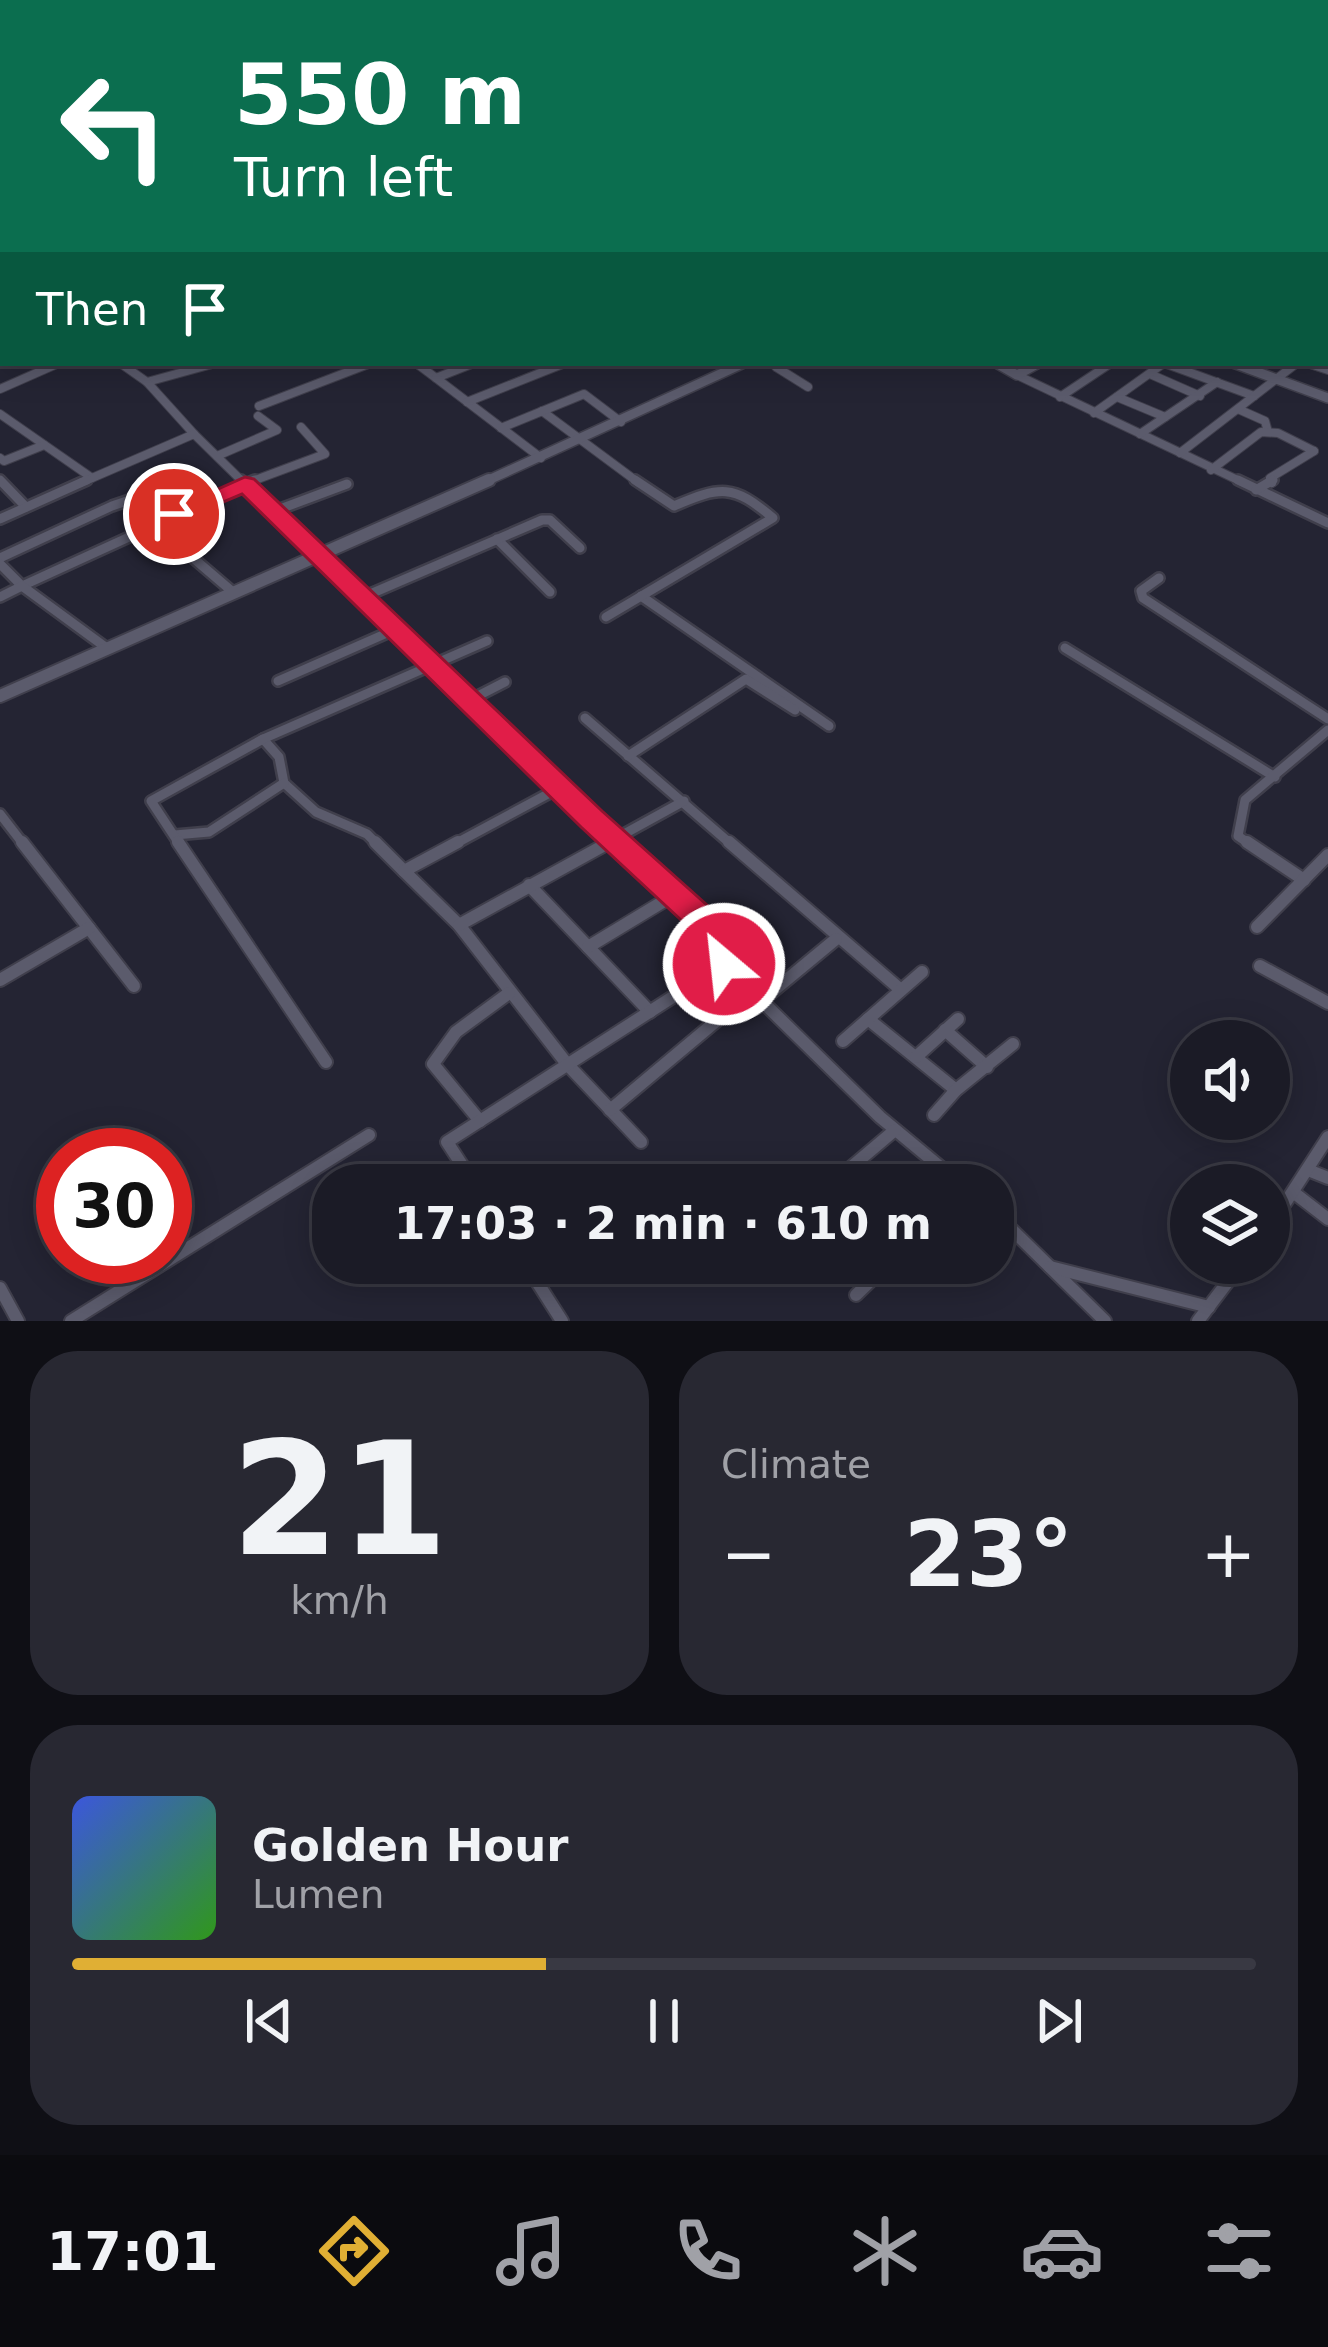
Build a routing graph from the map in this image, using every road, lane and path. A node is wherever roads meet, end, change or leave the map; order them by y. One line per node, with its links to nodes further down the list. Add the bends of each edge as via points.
1 (52, 366): 26 (street)
2 (124, 366): 23 (street)
3 (205, 366): 23 (street)
4 (347, 366): 18 (street)
5 (363, 366): 18 (street)
6 (420, 366): 21 (street)
7 (466, 366): 21 (street)
8 (557, 366): 32 (street)
9 (738, 366): 39 (street)
10 (1001, 366): 20 (street)
11 (1034, 366): 20 (street)
12 (1106, 366): 29 (street)
13 (1160, 366): 19 (street)
14 (1172, 366): 24 (street)
15 (1241, 366): 22 (street)
16 (1293, 366): 22 (street)
17 (776, 367): 25 (street)
18 (353, 370): 49 (street, via 259,411 277,430)
19 (1150, 374): 27 (street); 30 (street)
20 (1017, 375): 29 (street)
21 (436, 378): 32 (street)
22 (1276, 379): 28 (street); 31 (street)
23 (147, 382): 44 (street)
24 (1217, 382): 27 (street); 28 (street)
25 (808, 387)
26 (0, 389)
27 (1200, 395): 37 (street)
28 (1254, 396): 33 (street)
29 (1060, 397): 35 (street)
30 (1117, 397): 35 (street); 37 (street)
31 (1328, 398)
32 (467, 402): 42 (street)
33 (1238, 409): 43 (street, via 1265,421); 48 (street)
34 (542, 411): 39 (street, via 584,394); 42 (street); 46 (street)
35 (1094, 413): 45 (street)
36 (0, 414): 38 (street)
37 (1165, 417): 45 (street)
38 (11, 422): 40 (street); 47 (street)
39 (621, 422): 46 (street)
40 (0, 426)
41 (302, 428): 55 (street, via 326,454)
42 (501, 428): 51 (street)
43 (1268, 432): 52 (street); 57 (street, via 1314,451)
44 (194, 434): 49 (street); 53 (street)
45 (1140, 434): 48 (street)
46 (583, 439): 51 (street); 72 (street, via 667,504 737,488 773,518)
47 (44, 445): 50 (street); 53 (street)
48 (1180, 453): 52 (street)
49 (217, 456): 55 (street)
50 (0, 458)
51 (541, 458): 66 (street)
52 (1211, 470): 57 (street)
53 (92, 478): 59 (street)
54 (0, 480): 59 (street)
55 (245, 484): 58 (street); 60 (street)
56 (346, 484): 60 (street)
57 (1256, 490): 63 (street)
58 (194, 506): 61 (street); 67 (street, via 168,488)
59 (26, 507): 62 (street)
60 (272, 512): 66 (street)
61 (174, 514): 69 (street); 71 (street, via 165,534)
62 (0, 519)
63 (1328, 523)
64 (497, 539): 65 (street, via 547,519); 70 (street); 74 (street)
65 (580, 548)
66 (323, 555): 71 (street); 74 (street)
67 (0, 561): 69 (street)
68 (1159, 578): 87 (street, via 1143,598)
69 (22, 586): 73 (street); 79 (street)
70 (550, 592)
71 (234, 593): 79 (street)
72 (641, 596): 75 (street); 88 (street)
73 (0, 597)
74 (361, 598): 76 (street)
75 (606, 617)
76 (394, 630): 80 (street); 81 (street)
77 (488, 641): 80 (street)
78 (1065, 648): 92 (street)
79 (108, 649): 83 (street)
80 (432, 666): 84 (street); 90 (street)
81 (278, 681)
82 (506, 682): 84 (street)
83 (0, 696)
84 (468, 701): 94 (street)
85 (585, 718): 91 (street)
86 (808, 718): 91 (street, via 746,680)
87 (1328, 719)
88 (829, 726)
89 (1328, 730): 92 (street)
90 (263, 739): 93 (street, via 279,757); 97 (street, via 151,801)
91 (628, 756): 95 (street)
92 (1275, 777): 101 (street, via 1245,800 1238,836)
93 (284, 783): 97 (street, via 209,832); 100 (street, via 316,812 367,834)
94 (559, 788): 98 (street); 100 (street)
95 (684, 801): 98 (street); 107 (street)
96 (0, 814): 106 (street)
97 (176, 835): 125 (street)
98 (612, 838): 102 (street); 103 (street)
99 (1328, 855): 101 (street)
100 (404, 871): 104 (street)
101 (1304, 880): 105 (street)
102 (529, 885): 104 (street); 108 (street)
103 (674, 895): 108 (street); 109 (street, via 726,942)
104 (459, 925): 115 (street)
105 (1257, 927)
106 (89, 928): 112 (street); 113 (street)
107 (836, 939): 114 (street); 116 (street)
108 (588, 947): 118 (street)
109 (724, 964): 116 (street); 118 (street)
110 (1261, 966): 117 (street)
111 (922, 971): 114 (street)
112 (0, 980)
113 (134, 986)
114 (901, 990): 119 (street)
115 (509, 993): 126 (street); 131 (street, via 443,1043 433,1064)
116 (756, 996): 129 (street); 132 (street)
117 (1328, 1004)
118 (650, 1012): 126 (street)
119 (868, 1019): 122 (street); 124 (street)
120 (958, 1019): 121 (street)
121 (945, 1030): 124 (street); 127 (street)
122 (843, 1041)
123 (1013, 1044): 127 (street)
124 (916, 1058): 128 (street)
125 (326, 1063)
126 (567, 1064): 129 (street); 131 (street)
127 (987, 1066): 128 (street)
128 (956, 1090): 130 (street)
129 (610, 1110): 135 (street)
130 (934, 1115)
131 (480, 1120): 136 (street, via 447,1142)
132 (895, 1130): 137 (street); 138 (street)
133 (369, 1135): 153 (street)
134 (1328, 1137): 139 (street)
135 (641, 1142)
136 (461, 1164)
137 (855, 1164)
138 (936, 1164)
139 (1308, 1170): 140 (street); 141 (street)
140 (1328, 1178)
141 (1293, 1192): 142 (street); 143 (street)
142 (1290, 1196)
143 (1328, 1219)
144 (1014, 1231): 145 (street)
145 (1051, 1267): 151 (street); 155 (street)
146 (538, 1284): 154 (street)
147 (867, 1284): 150 (street)
148 (1226, 1284): 151 (street)
149 (2, 1293): 152 (street)
150 (856, 1294)
151 (1209, 1307): 156 (street)
152 (18, 1321)
153 (71, 1321)
154 (562, 1321)
155 (1105, 1321)
156 (1198, 1321)

